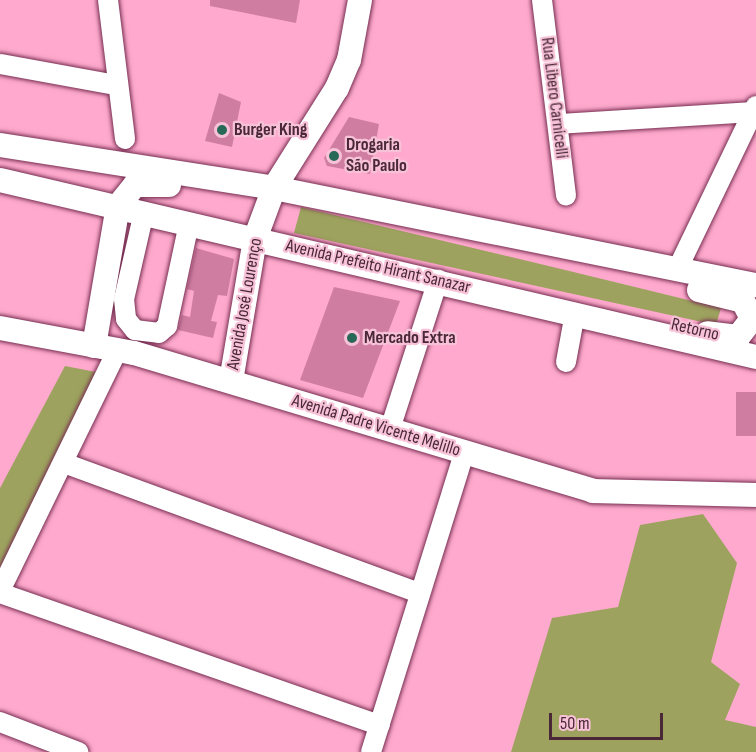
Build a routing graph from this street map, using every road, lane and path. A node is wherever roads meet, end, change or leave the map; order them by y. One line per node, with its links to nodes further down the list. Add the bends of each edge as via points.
1 (360, 0): 12 (main road, Avenida José Lourenço, via 349,60 338,88)
2 (542, 0): 7 (street, Rua Libero Carnicelli)
3 (102, 1): 5 (street)
4 (0, 64): 5 (street)
5 (116, 85): 8 (street)
6 (755, 110): 7 (street); 19 (street)
7 (558, 124): 13 (street, Rua Libero Carnicelli)
8 (125, 139)
9 (0, 145): 11 (main road)
10 (0, 180): 14 (main road, Avenida Prefeito Hirant Sanazar)
11 (224, 181): 12 (main road); 14 (main road, via 204,187 135,185)
12 (274, 188): 17 (main road, Avenida José Lourenço); 18 (main road)
13 (566, 196)
14 (118, 206): 15 (main road, Avenida Prefeito Hirant Sanazar); 24 (main road)
15 (144, 212): 16 (main road, Avenida Prefeito Hirant Sanazar); 16 (street, via 124,299 126,319 135,330 159,333 167,326)
16 (189, 223): 17 (main road, Avenida Prefeito Hirant Sanazar)
17 (255, 239): 20 (main road, Avenida Prefeito Hirant Sanazar); 28 (main road, Avenida José Lourenço)
18 (629, 259): 19 (main road); 22 (main road, Retorno, via 648,277 743,301 752,319 746,332 723,337 622,312)
19 (677, 270): 21 (main road)
20 (438, 280): 22 (main road, Avenida Prefeito Hirant Sanazar); 29 (street)
21 (756, 285)
22 (584, 315): 26 (main road, Avenida Prefeito Hirant Sanazar); 27 (street)
23 (3, 334): 24 (main road, Avenida Padre Vicente Melillo)
24 (94, 346): 25 (main road, Avenida Padre Vicente Melillo)
25 (118, 349): 28 (main road, Avenida Padre Vicente Melillo); 31 (street)
26 (756, 357)
27 (566, 362)
28 (231, 381): 29 (main road, Avenida Padre Vicente Melillo)
29 (390, 429): 30 (main road, Avenida Padre Vicente Melillo)
30 (464, 453): 32 (main road, Avenida Padre Vicente Melillo, via 593,491); 34 (street)
31 (64, 463): 33 (street); 34 (street)
32 (756, 495)
33 (0, 592): 36 (street)
34 (419, 593): 36 (street)
35 (0, 722): 37 (street)
36 (380, 725): 38 (street)
37 (78, 752)
38 (371, 752)

